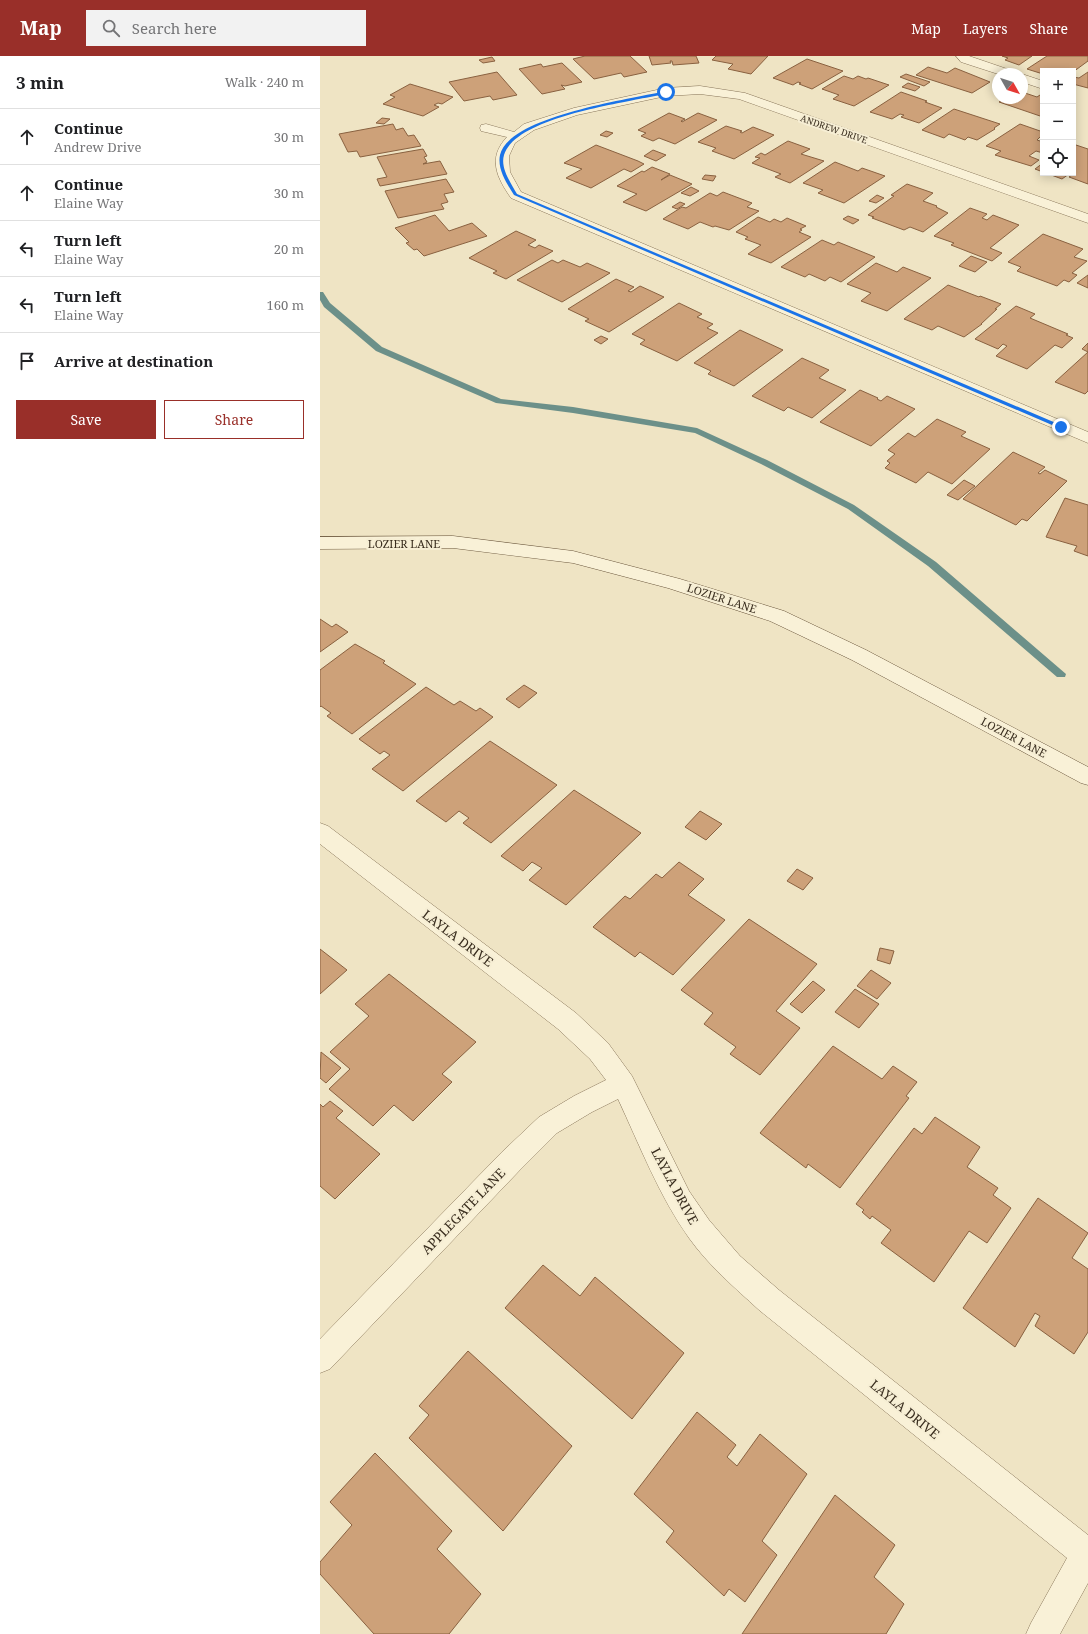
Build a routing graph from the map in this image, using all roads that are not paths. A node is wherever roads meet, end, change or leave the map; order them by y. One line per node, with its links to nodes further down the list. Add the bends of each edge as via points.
1 (962, 56): 2 (street, via 965,60)
2 (992, 69)
3 (1028, 80): 4 (street)
4 (1040, 84)
5 (486, 128): 6 (street)
6 (516, 136): 7 (street, ANDREW DRIVE, via 530,127 574,112 666,92 700,90 741,96); 8 (street, via 510,141 502,156 503,172 516,195)
7 (1088, 219)
8 (1088, 438)
9 (320, 543): 10 (street, LOZIER LANE, via 453,542 573,557 673,583 777,616 853,651)
10 (1088, 777)
11 (320, 832): 12 (street, LAYLA DRIVE, via 567,1021 599,1051)
12 (623, 1084): 13 (street, APPLEGATE LANE, via 548,1125); 14 (street, LAYLA DRIVE, via 680,1200 699,1229 730,1266 769,1300)
13 (320, 1359)
14 (1088, 1553): 15 (street)
15 (1042, 1634)

